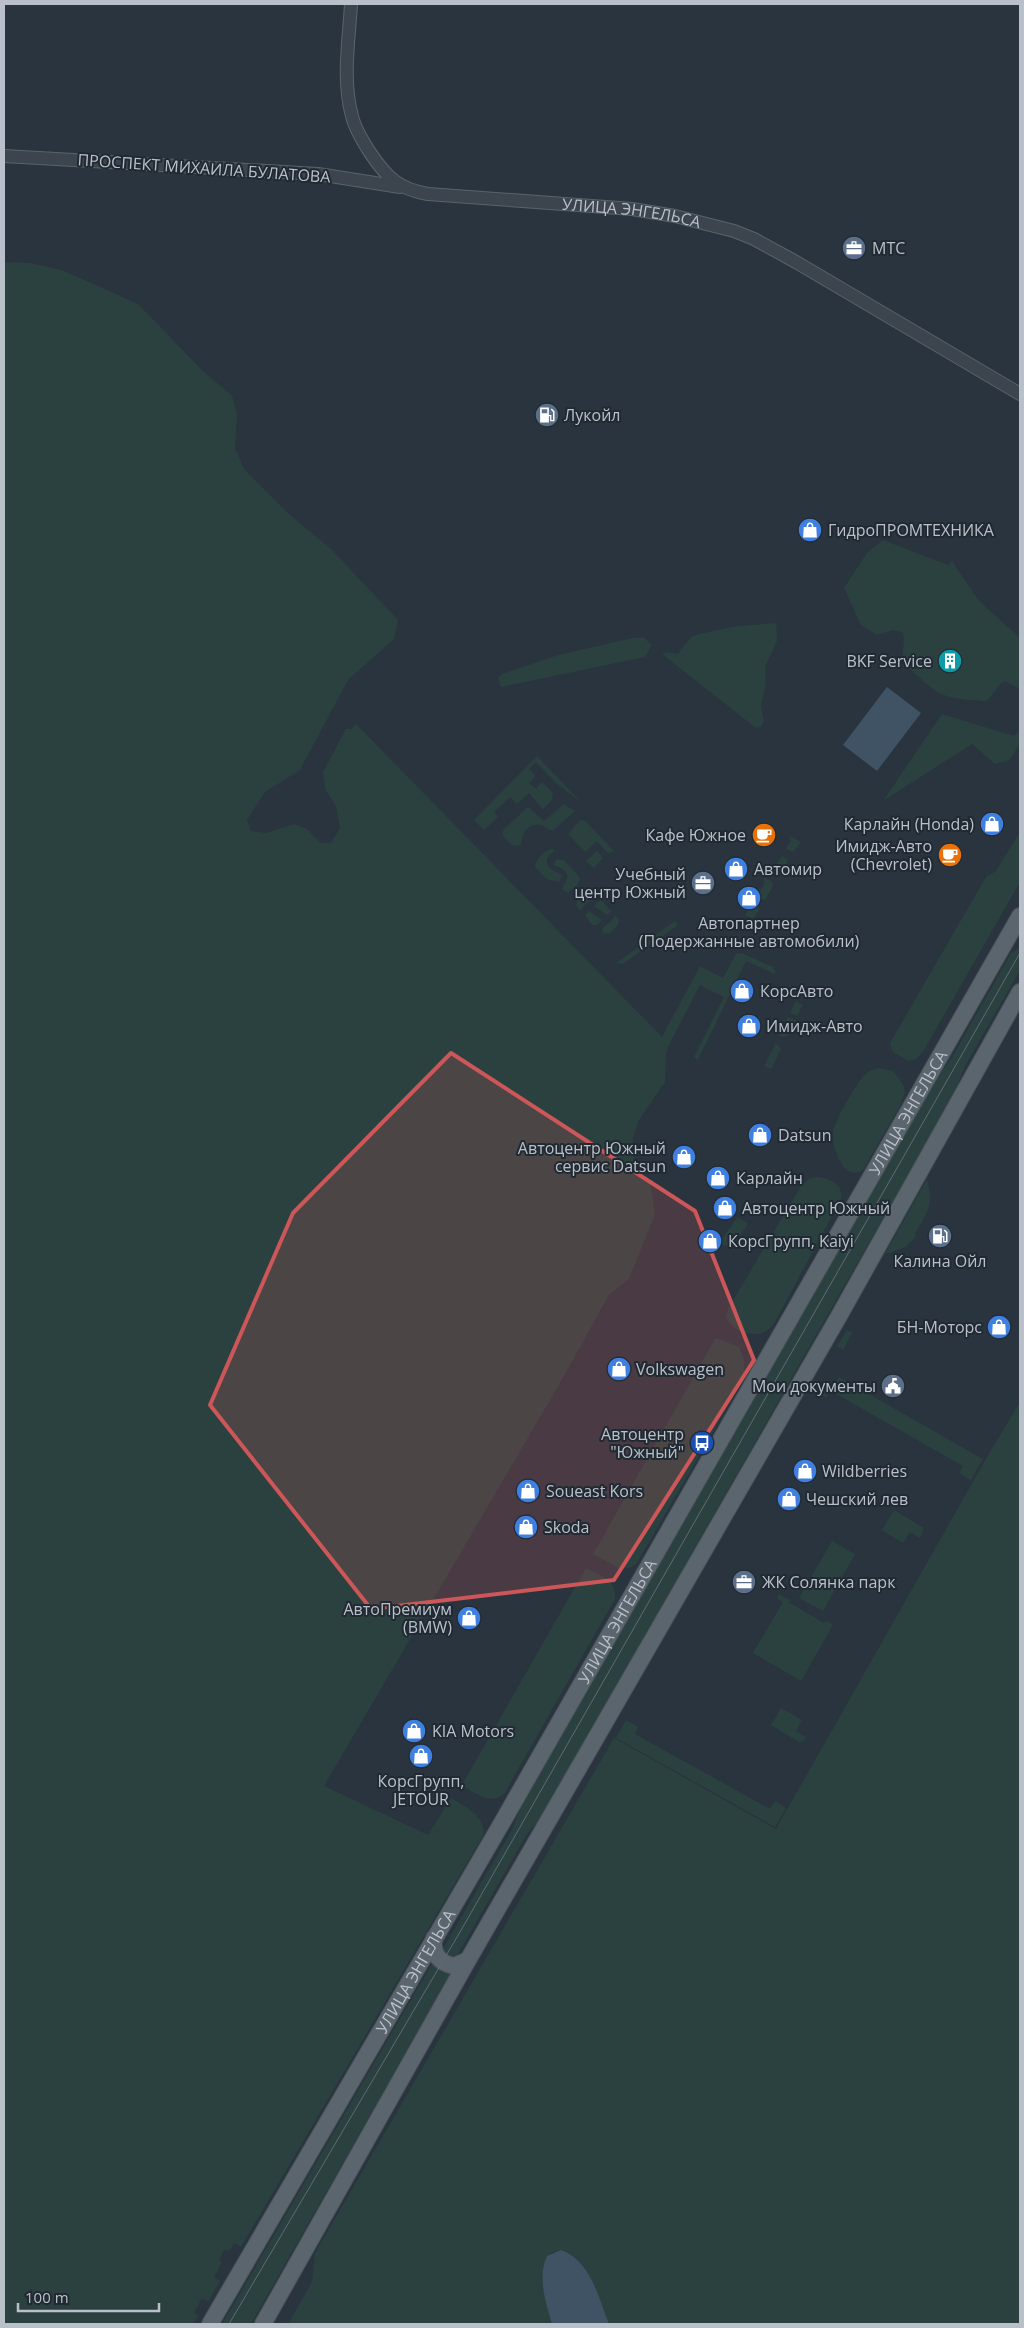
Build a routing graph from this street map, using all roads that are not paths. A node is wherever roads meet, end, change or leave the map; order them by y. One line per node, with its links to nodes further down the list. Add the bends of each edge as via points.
1 (351, 4): 3 (street, УЛИЦА ЭНГЕЛЬСА, via 347,84 352,117 376,161 390,179)
2 (4, 156): 3 (street, ПРОСПЕКТ МИХАИЛА БУЛАТОВА, via 318,174)
3 (403, 187): 4 (street, УЛИЦА ЭНГЕЛЬСА, via 428,194 632,209 734,231 796,262)
4 (1020, 394)
5 (1020, 916): 7 (main road, УЛИЦА ЭНГЕЛЬСА)
6 (1020, 942): 7 (main road, via 1009,945)
7 (994, 960): 9 (main road, УЛИЦА ЭНГЕЛЬСА)
8 (1020, 992): 10 (main road, via 839,1316)
9 (434, 1938): 10 (main road, via 434,1952 442,1962 454,1966); 11 (main road, УЛИЦА ЭНГЕЛЬСА)
10 (468, 1960): 12 (main road)
11 (210, 2324)
12 (263, 2324)

